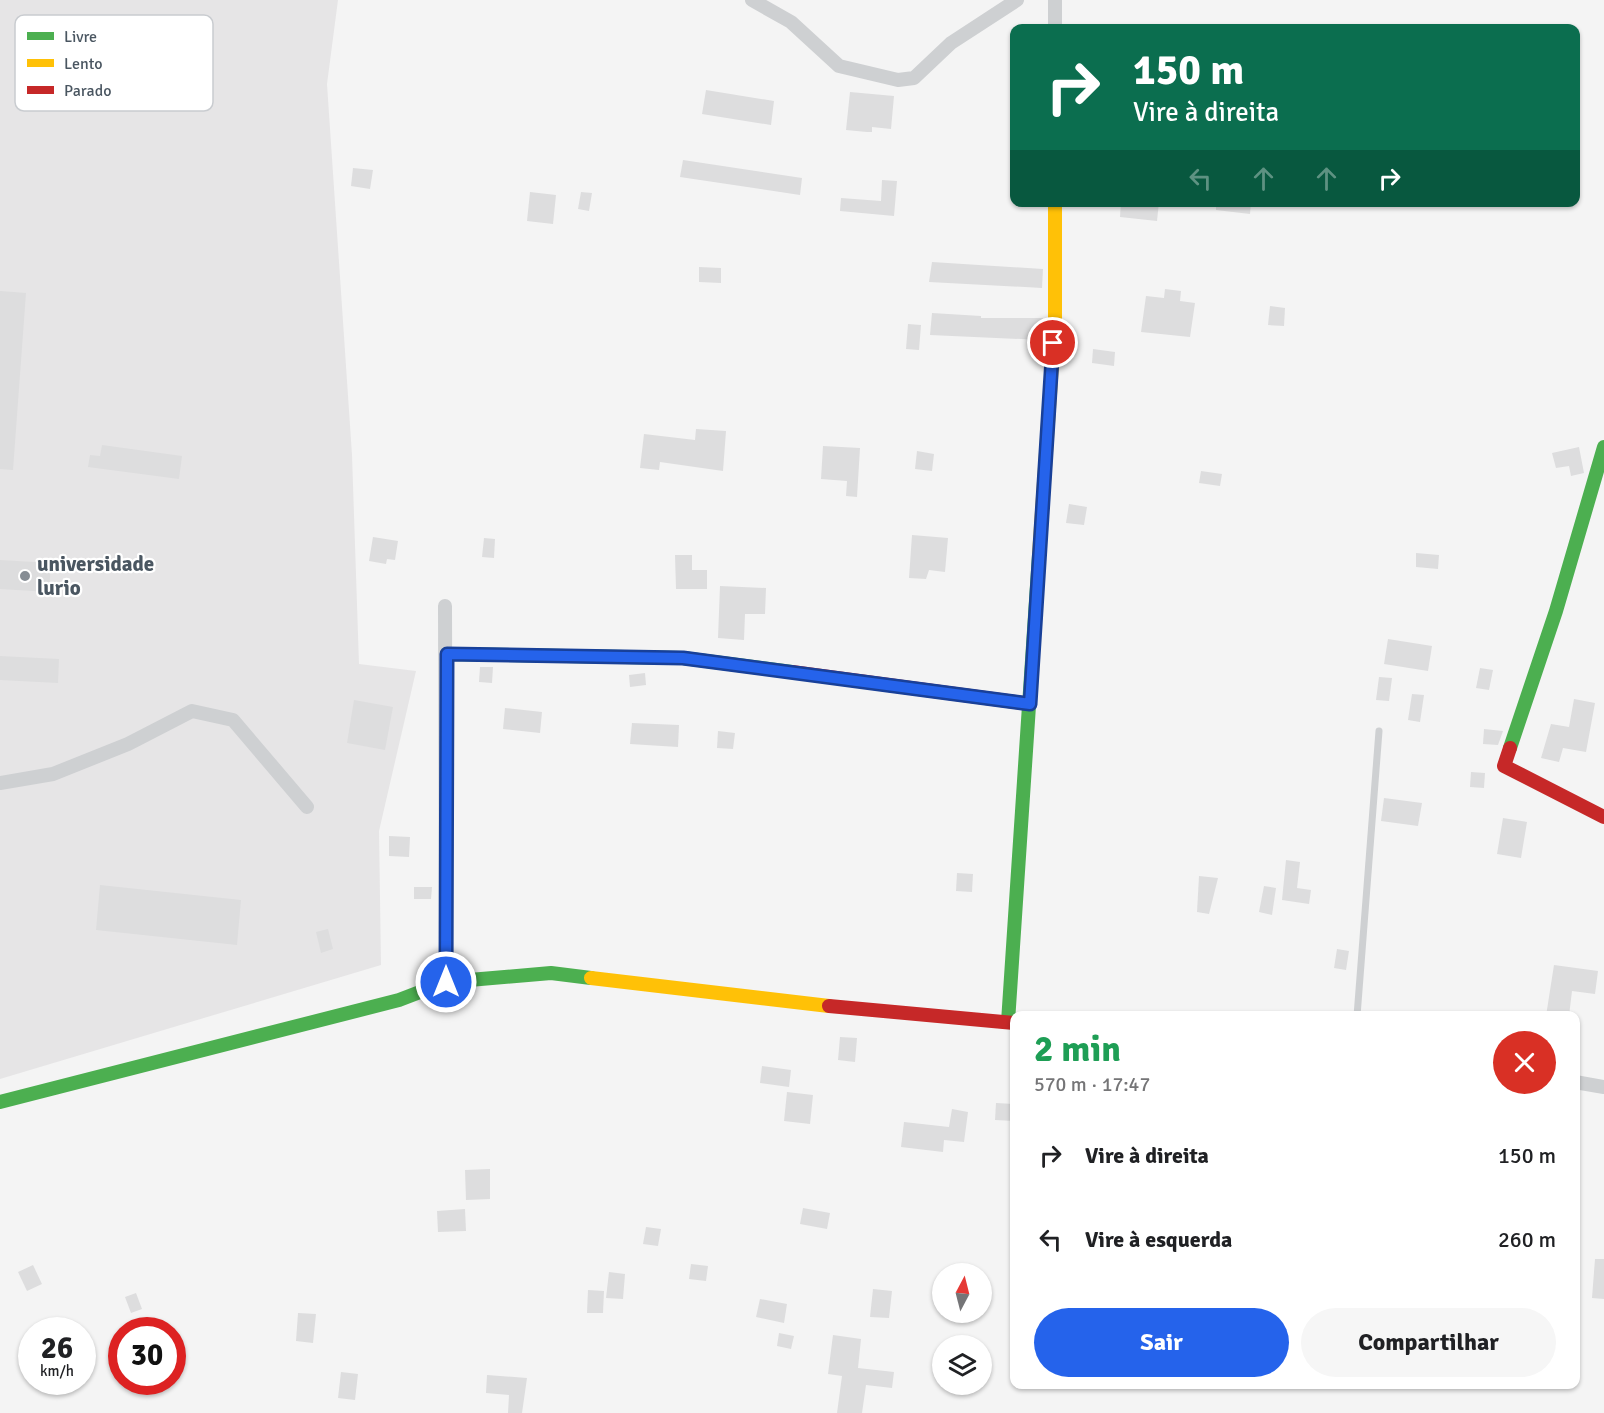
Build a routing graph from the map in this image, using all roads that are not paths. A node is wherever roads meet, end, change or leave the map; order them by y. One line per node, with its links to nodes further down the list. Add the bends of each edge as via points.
1 (752, 0): 3 (street, via 791,22 839,66 898,80 915,78 951,43)
2 (1055, 0): 4 (street)
3 (1011, 2)
4 (1055, 24)
5 (1055, 207): 9 (street, via 1054,321)
6 (1604, 447): 13 (street, via 1556,611 1504,766)
7 (445, 606): 8 (street)
8 (447, 654): 9 (street, via 683,658); 14 (street)
9 (1030, 704): 15 (street)
10 (1379, 731): 16 (lane)
11 (0, 783): 12 (street, via 53,774 128,744 192,711 233,720)
12 (307, 807)
13 (1604, 817)
14 (446, 982): 17 (street, via 551,974 796,1003); 20 (street, via 399,1000)
15 (1012, 1011)
16 (1357, 1011)
17 (1010, 1022)
18 (1580, 1083): 19 (street)
19 (1604, 1087)
20 (0, 1101)

